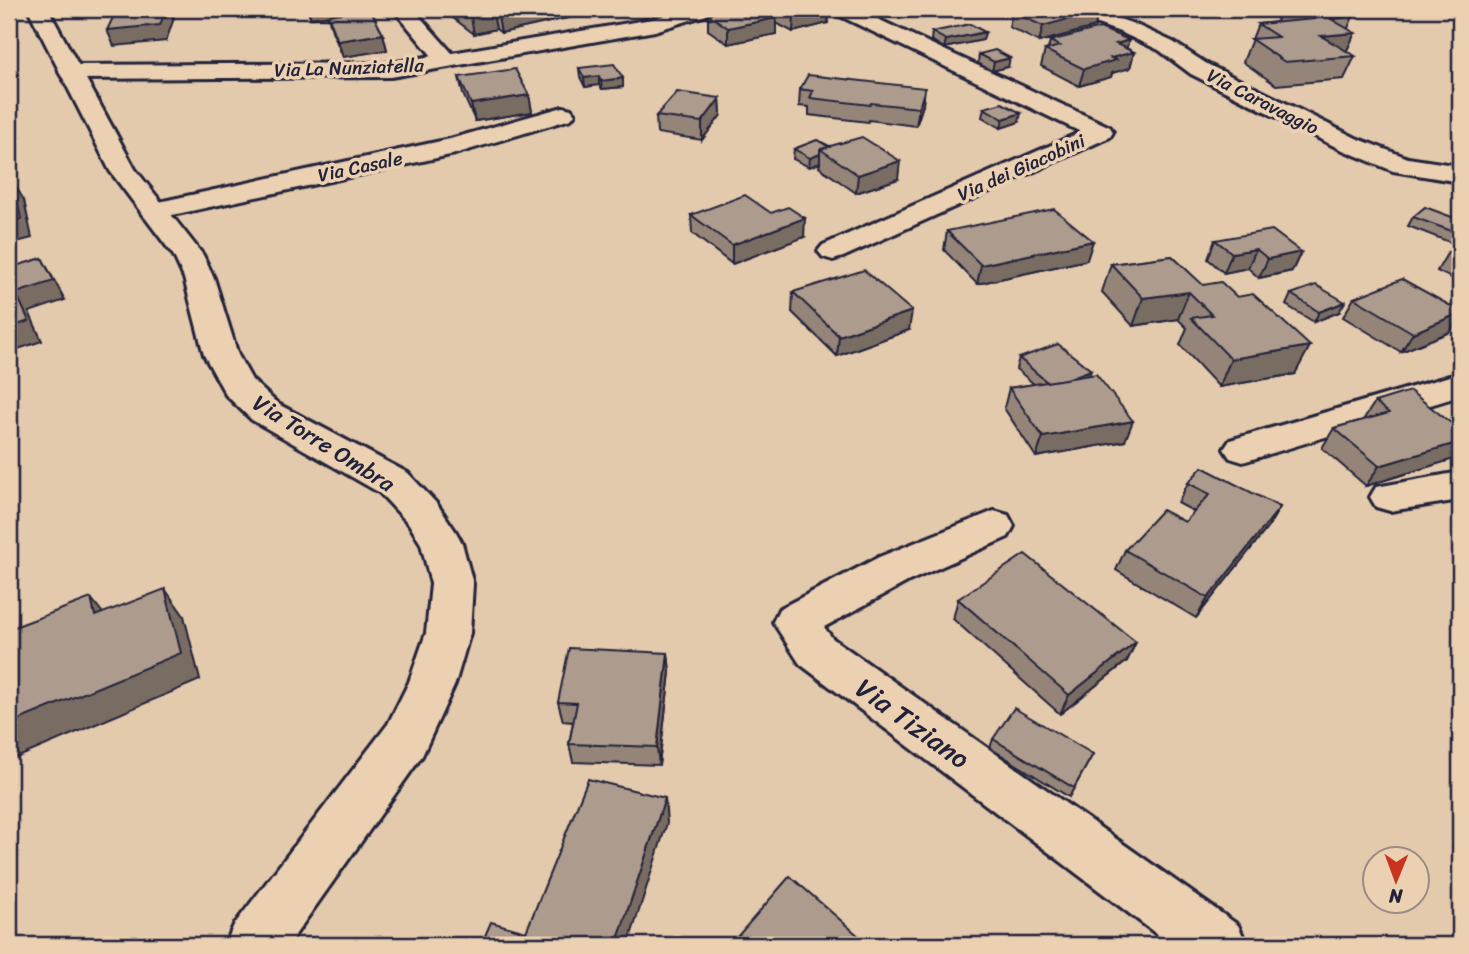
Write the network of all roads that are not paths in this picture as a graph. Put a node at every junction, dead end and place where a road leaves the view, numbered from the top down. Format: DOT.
graph roads {
  1 [pos="38,9"];
  2 [pos="403,9"];
  3 [pos="706,9"];
  4 [pos="841,9"];
  5 [pos="1073,9"];
  6 [pos="448,62"];
  7 [pos="70,72"];
  8 [pos="563,114"];
  9 [pos="1460,174"];
  10 [pos="154,211"];
  11 [pos="833,251"];
  12 [pos="1460,384"];
  13 [pos="1243,449"];
  14 [pos="1460,486"];
  15 [pos="1390,497"];
  16 [pos="994,526"];
  17 [pos="254,945"];
  18 [pos="1218,945"];
  1 -- 7 [label="street, Via Torre Ombra"];
  2 -- 6 [label="street"];
  3 -- 6 [label="street, Via La Nunziatella"];
  4 -- 11 [label="street, Via dei Giacobini"];
  5 -- 9 [label="street, Via Caravaggio"];
  6 -- 7 [label="street, Via La Nunziatella"];
  7 -- 10 [label="street, Via Torre Ombra"];
  8 -- 10 [label="street, Via Casale"];
  10 -- 17 [label="street, Via Torre Ombra"];
  12 -- 13 [label="street"];
  14 -- 15 [label="street"];
  16 -- 18 [label="street, Via Tiziano"];
}
